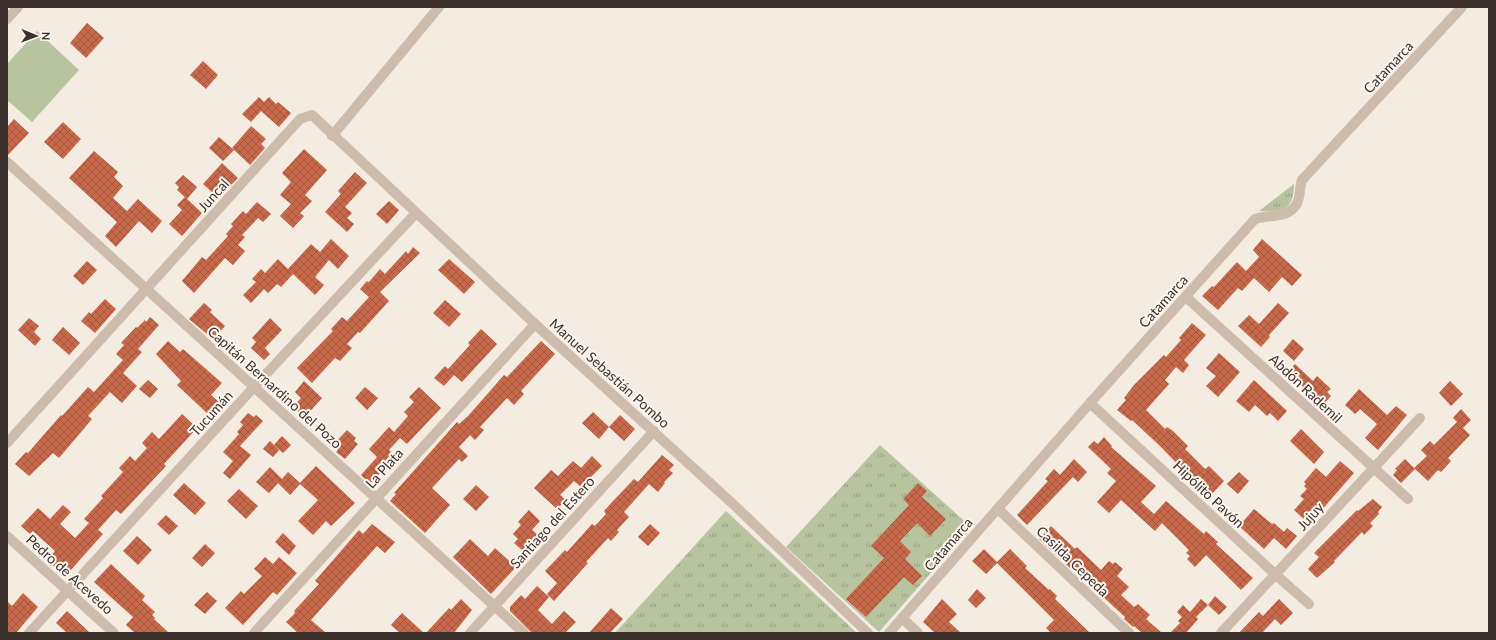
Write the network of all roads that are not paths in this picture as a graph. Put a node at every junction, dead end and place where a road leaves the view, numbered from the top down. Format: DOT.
graph roads {
  1 [pos="18,7"];
  2 [pos="439,7"];
  3 [pos="1462,7"];
  4 [pos="7,19"];
  5 [pos="332,136"];
  6 [pos="7,162"];
  7 [pos="416,213"];
  8 [pos="147,290"];
  9 [pos="1186,297"];
  10 [pos="535,324"];
  11 [pos="254,387"];
  12 [pos="1090,403"];
  13 [pos="1420,418"];
  14 [pos="654,431"];
  15 [pos="7,443"];
  16 [pos="1373,468"];
  17 [pos="376,498"];
  18 [pos="1408,499"];
  19 [pos="998,509"];
  20 [pos="7,536"];
  21 [pos="1276,575"];
  22 [pos="68,591"];
  23 [pos="1309,604"];
  24 [pos="494,606"];
  25 [pos="902,618"];
  26 [pos="29,633"];
  27 [pos="114,633"];
  28 [pos="254,633"];
  29 [pos="470,633"];
  30 [pos="524,633"];
  31 [pos="868,633"];
  32 [pos="889,633"];
  33 [pos="918,633"];
  34 [pos="1129,633"];
  35 [pos="1221,633"];
  1 -- 4 [label="street"];
  2 -- 5 [label="street"];
  3 -- 9 [label="street, Catamarca"];
  5 -- 7 [label="street, Manuel Sebastián Pombo"];
  5 -- 8 [label="street, Juncal"];
  6 -- 8 [label="street, Capitán Bernardino del Pozo"];
  7 -- 10 [label="street, Manuel Sebastián Pombo"];
  7 -- 11 [label="street, Tucumán"];
  8 -- 11 [label="street, Capitán Bernardino del Pozo"];
  8 -- 15 [label="street, Juncal"];
  9 -- 12 [label="street, Catamarca"];
  9 -- 16 [label="street, Abdón Rademil"];
  10 -- 14 [label="street, Manuel Sebastián Pombo"];
  10 -- 17 [label="street, La Plata"];
  11 -- 17 [label="street, Capitán Bernardino del Pozo"];
  11 -- 22 [label="street, Tucumán"];
  12 -- 19 [label="street, Catamarca"];
  12 -- 21 [label="street, Hipólito Pavón"];
  13 -- 16 [label="street, Jujuy"];
  14 -- 24 [label="street, Santiago del Estero"];
  14 -- 31 [label="street, Manuel Sebastián Pombo"];
  16 -- 18 [label="street, Abdón Rademil"];
  16 -- 21 [label="street, Jujuy"];
  17 -- 24 [label="street, Capitán Bernardino del Pozo"];
  17 -- 28 [label="street, La Plata"];
  19 -- 25 [label="street, Catamarca"];
  19 -- 34 [label="street, Casilda Cepeda"];
  20 -- 22 [label="street, Pedro de Acevedo"];
  21 -- 23 [label="street, Hipólito Pavón"];
  21 -- 35 [label="street, Jujuy"];
  22 -- 26 [label="street, Tucumán"];
  22 -- 27 [label="street, Pedro de Acevedo"];
  24 -- 29 [label="street, Santiago del Estero"];
  24 -- 30 [label="street, Capitán Bernardino del Pozo"];
  25 -- 32 [label="street, Catamarca"];
  25 -- 33 [label="street"];
}
